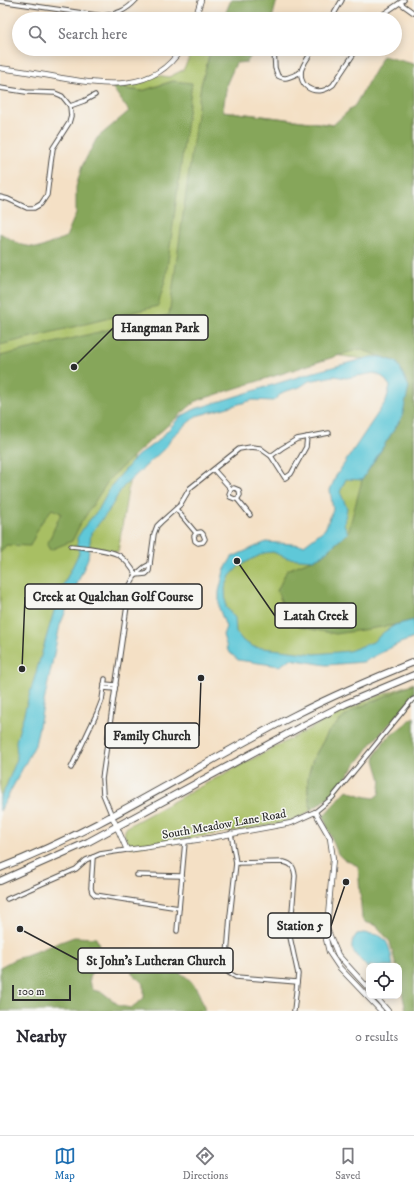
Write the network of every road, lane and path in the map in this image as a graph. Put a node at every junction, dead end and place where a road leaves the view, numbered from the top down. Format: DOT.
graph roads {
  1 [pos="136,0"];
  2 [pos="342,0"];
  3 [pos="0,1"];
  4 [pos="201,1"];
  5 [pos="402,2"];
  6 [pos="76,12"];
  7 [pos="119,12"];
  8 [pos="197,12"];
  9 [pos="335,12"];
  10 [pos="387,12"];
  11 [pos="414,13"];
  12 [pos="176,56"];
  13 [pos="274,56"];
  14 [pos="309,56"];
  15 [pos="352,56"];
  16 [pos="0,68"];
  17 [pos="301,72"];
  18 [pos="0,88"];
  19 [pos="95,94"];
  20 [pos="70,106"];
  21 [pos="0,197"];
  22 [pos="329,433"];
  23 [pos="307,437"];
  24 [pos="271,456"];
  25 [pos="214,470"];
  26 [pos="230,489"];
  27 [pos="237,499"];
  28 [pos="176,509"];
  29 [pos="250,515"];
  30 [pos="196,533"];
  31 [pos="71,546"];
  32 [pos="136,575"];
  33 [pos="414,662"];
  34 [pos="414,675"];
  35 [pos="115,687"];
  36 [pos="414,699"];
  37 [pos="71,768"];
  38 [pos="315,812"];
  39 [pos="112,816"];
  40 [pos="117,826"];
  41 [pos="231,833"];
  42 [pos="185,842"];
  43 [pos="127,850"];
  44 [pos="93,857"];
  45 [pos="236,863"];
  46 [pos="0,868"];
  47 [pos="137,875"];
  48 [pos="182,876"];
  49 [pos="0,881"];
  50 [pos="7,899"];
  51 [pos="179,908"];
  52 [pos="292,918"];
  53 [pos="327,921"];
  54 [pos="327,929"];
  55 [pos="177,931"];
  56 [pos="297,982"];
  57 [pos="366,986"];
  58 [pos="378,999"];
  59 [pos="294,1011"];
  60 [pos="381,1011"];
  61 [pos="388,1011"];
  1 -- 7 [label="street"];
  2 -- 9 [label="street"];
  3 -- 6 [label="street"];
  4 -- 8 [label="street"];
  5 -- 10 [label="street"];
  5 -- 11 [label="street"];
  12 -- 16 [label="street"];
  13 -- 17 [label="street"];
  14 -- 17 [label="street"];
  15 -- 17 [label="street"];
  18 -- 20 [label="street"];
  19 -- 20 [label="street"];
  20 -- 21 [label="street"];
  22 -- 23 [label="street"];
  23 -- 24 [label="street"];
  23 -- 24 [label="street"];
  24 -- 25 [label="street"];
  25 -- 26 [label="street"];
  25 -- 28 [label="street"];
  26 -- 27 [label="street"];
  26 -- 27 [label="street"];
  27 -- 29 [label="street"];
  28 -- 30 [label="street"];
  28 -- 32 [label="street"];
  31 -- 32 [label="street"];
  32 -- 35 [label="street"];
  33 -- 39 [label="highway"];
  34 -- 40 [label="highway"];
  35 -- 37 [label="street"];
  35 -- 39 [label="street"];
  36 -- 38 [label="street, South Meadow Lane Road"];
  38 -- 41 [label="street, South Meadow Lane Road"];
  38 -- 53 [label="street"];
  39 -- 40 [label="street"];
  39 -- 46 [label="highway"];
  40 -- 43 [label="street"];
  40 -- 49 [label="highway"];
  41 -- 42 [label="street, South Meadow Lane Road"];
  41 -- 45 [label="street"];
  42 -- 43 [label="street, South Meadow Lane Road"];
  42 -- 48 [label="street"];
  43 -- 44 [label="street, South Meadow Lane Road"];
  44 -- 50 [label="street, South Meadow Lane Road"];
  44 -- 51 [label="street"];
  45 -- 52 [label="street"];
  45 -- 56 [label="street"];
  47 -- 48 [label="street"];
  48 -- 51 [label="street"];
  51 -- 55 [label="street"];
  52 -- 53 [label="street"];
  52 -- 56 [label="street"];
  53 -- 54 [label="street"];
  54 -- 57 [label="street"];
  54 -- 60 [label="street"];
  56 -- 59 [label="street"];
  58 -- 61 [label="street"];
}
